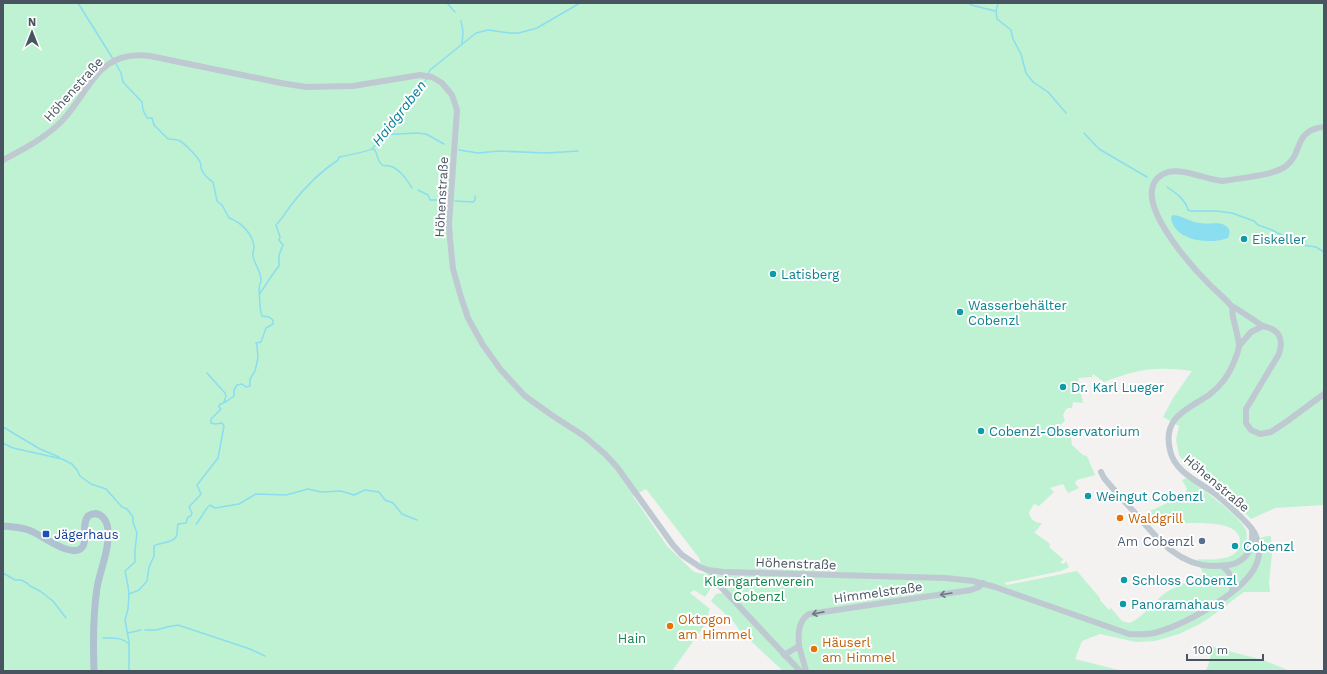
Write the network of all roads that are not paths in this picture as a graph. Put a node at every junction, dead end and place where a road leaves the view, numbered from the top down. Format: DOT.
graph roads {
  1 [pos="1324,127"];
  2 [pos="3,160"];
  3 [pos="1232,306"];
  4 [pos="1263,326"];
  5 [pos="1239,346"];
  6 [pos="1324,394"];
  7 [pos="1101,472"];
  8 [pos="3,526"];
  9 [pos="1252,528"];
  10 [pos="1222,566"];
  11 [pos="712,570"];
  12 [pos="983,583"];
  13 [pos="1232,592"];
  14 [pos="799,646"];
  15 [pos="784,655"];
  16 [pos="94,671"];
  17 [pos="800,671"];
  18 [pos="806,671"];
  1 -- 3 [label="street"];
  2 -- 11 [label="street, Höhenstraße"];
  3 -- 4 [label="street"];
  3 -- 5 [label="street, Höhenstraße"];
  4 -- 5 [label="street"];
  4 -- 6 [label="street"];
  5 -- 9 [label="street, Höhenstraße"];
  7 -- 10 [label="street"];
  8 -- 16 [label="main road"];
  9 -- 10 [label="street"];
  9 -- 13 [label="street, Höhenstraße"];
  10 -- 13 [label="street"];
  11 -- 12 [label="street, Höhenstraße"];
  11 -- 15 [label="street"];
  12 -- 13 [label="street, Höhenstraße"];
  12 -- 14 [label="street, Himmelstraße, one-way"];
  14 -- 15 [label="street"];
  14 -- 18 [label="street, Himmelstraße"];
  15 -- 17 [label="street"];
}
